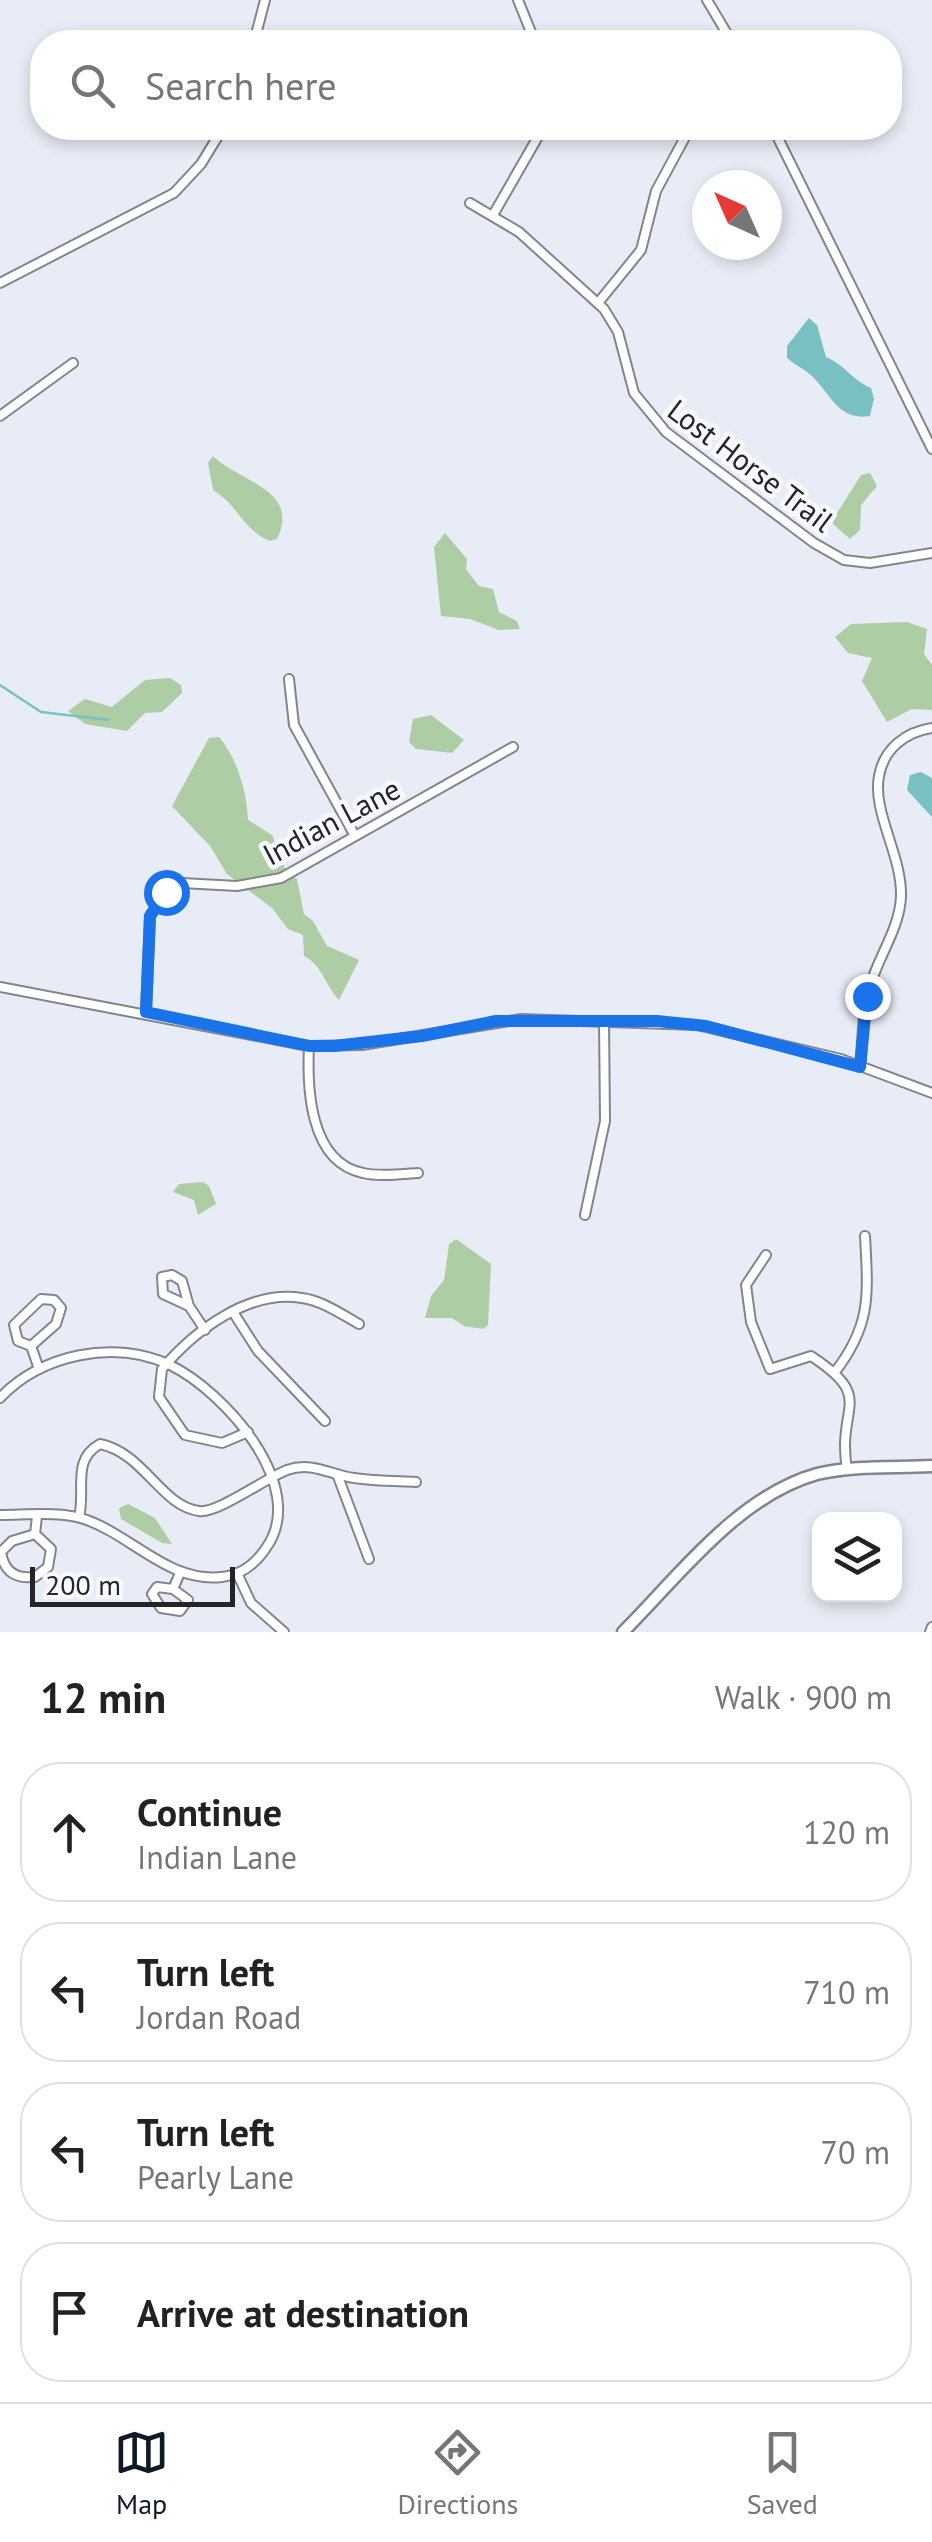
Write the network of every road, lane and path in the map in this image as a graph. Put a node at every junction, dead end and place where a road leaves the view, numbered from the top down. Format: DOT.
graph roads {
  1 [pos="265,0"];
  2 [pos="518,0"];
  3 [pos="707,0"];
  4 [pos="257,30"];
  5 [pos="530,30"];
  6 [pos="725,30"];
  7 [pos="216,140"];
  8 [pos="536,140"];
  9 [pos="684,140"];
  10 [pos="779,140"];
  11 [pos="470,202"];
  12 [pos="493,215"];
  13 [pos="0,282"];
  14 [pos="598,303"];
  15 [pos="73,364"];
  16 [pos="0,416"];
  17 [pos="932,449"];
  18 [pos="932,553"];
  19 [pos="289,679"];
  20 [pos="932,728"];
  21 [pos="513,747"];
  22 [pos="355,836"];
  23 [pos="0,987"];
  24 [pos="146,1012"];
  25 [pos="604,1021"];
  26 [pos="309,1046"];
  27 [pos="860,1067"];
  28 [pos="932,1093"];
  29 [pos="418,1174"];
  30 [pos="585,1215"];
  31 [pos="866,1236"];
  32 [pos="766,1255"];
  33 [pos="189,1306"];
  34 [pos="233,1312"];
  35 [pos="359,1324"];
  36 [pos="205,1330"];
  37 [pos="31,1346"];
  38 [pos="167,1363"];
  39 [pos="40,1369"];
  40 [pos="835,1372"];
  41 [pos="0,1398"];
  42 [pos="325,1422"];
  43 [pos="248,1432"];
  44 [pos="932,1466"];
  45 [pos="847,1469"];
  46 [pos="337,1474"];
  47 [pos="271,1478"];
  48 [pos="416,1482"];
  49 [pos="0,1515"];
  50 [pos="37,1516"];
  51 [pos="79,1518"];
  52 [pos="35,1534"];
  53 [pos="368,1559"];
  54 [pos="180,1572"];
  55 [pos="237,1574"];
  56 [pos="173,1589"];
  57 [pos="284,1632"];
  58 [pos="623,1632"];
  1 -- 4 [label="street"];
  2 -- 5 [label="street"];
  3 -- 6 [label="street"];
  7 -- 13 [label="street"];
  8 -- 12 [label="street"];
  9 -- 14 [label="street"];
  10 -- 17 [label="street"];
  11 -- 12 [label="street, Lost Horse Trail"];
  12 -- 14 [label="street, Lost Horse Trail"];
  14 -- 18 [label="street, Lost Horse Trail"];
  15 -- 16 [label="street"];
  19 -- 22 [label="street"];
  20 -- 27 [label="street"];
  21 -- 22 [label="street, Indian Lane"];
  22 -- 24 [label="street, Indian Lane"];
  23 -- 24 [label="street"];
  24 -- 26 [label="street"];
  25 -- 26 [label="street"];
  25 -- 27 [label="street"];
  25 -- 30 [label="street"];
  26 -- 29 [label="street"];
  27 -- 28 [label="street"];
  31 -- 40 [label="street"];
  32 -- 40 [label="street"];
  33 -- 33 [label="street"];
  33 -- 36 [label="street"];
  34 -- 35 [label="street"];
  34 -- 36 [label="street"];
  34 -- 42 [label="street"];
  36 -- 38 [label="street"];
  37 -- 37 [label="street"];
  37 -- 39 [label="street"];
  38 -- 39 [label="street"];
  38 -- 43 [label="street"];
  38 -- 43 [label="street"];
  39 -- 41 [label="street"];
  40 -- 45 [label="street"];
  43 -- 47 [label="street"];
  44 -- 45 [label="main road"];
  45 -- 58 [label="main road"];
  46 -- 47 [label="street"];
  46 -- 48 [label="street"];
  46 -- 53 [label="street"];
  47 -- 51 [label="street"];
  47 -- 55 [label="street"];
  49 -- 50 [label="street"];
  50 -- 51 [label="street"];
  50 -- 52 [label="street"];
  51 -- 54 [label="street"];
  52 -- 52 [label="street"];
  54 -- 55 [label="street"];
  54 -- 56 [label="street"];
  55 -- 57 [label="street"];
  56 -- 56 [label="street"];
}
